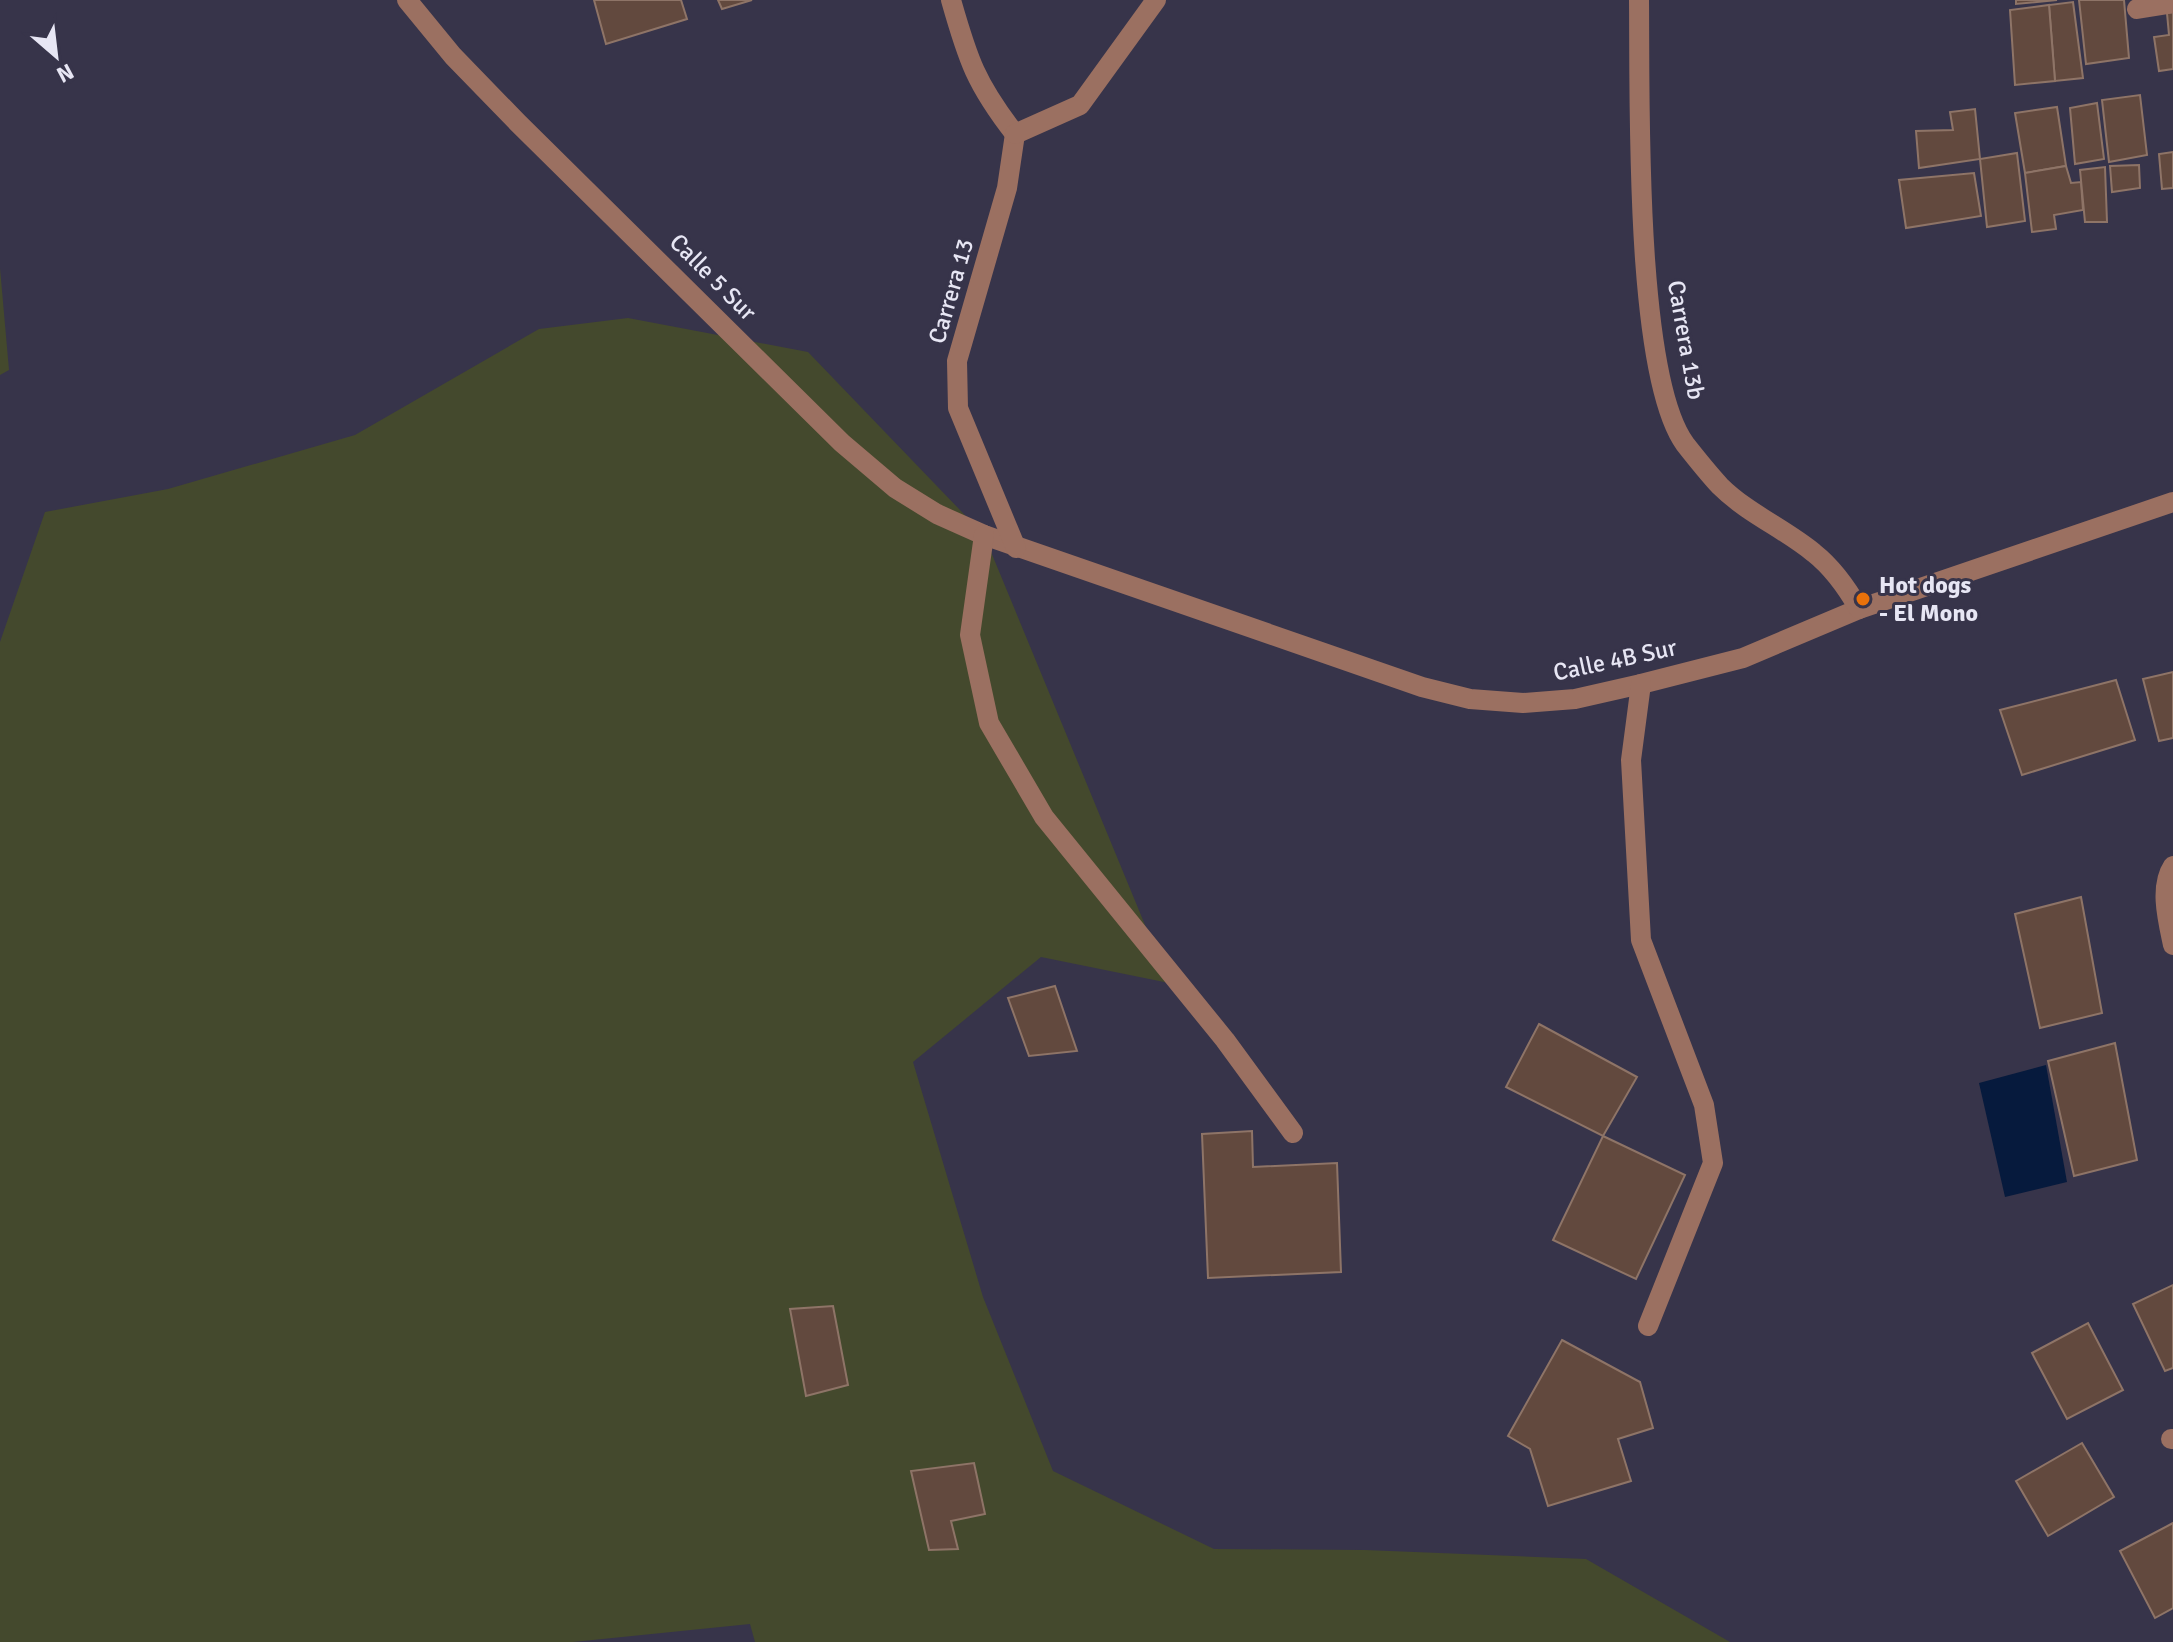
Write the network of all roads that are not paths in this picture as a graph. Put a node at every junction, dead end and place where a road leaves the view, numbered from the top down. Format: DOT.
graph roads {
  1 [pos="407,0"];
  2 [pos="951,0"];
  3 [pos="1156,0"];
  4 [pos="1639,0"];
  5 [pos="2173,3"];
  6 [pos="2137,9"];
  7 [pos="1015,134"];
  8 [pos="2173,502"];
  9 [pos="984,535"];
  10 [pos="1016,548"];
  11 [pos="1859,609"];
  12 [pos="1641,684"];
  13 [pos="2173,866"];
  14 [pos="2173,945"];
  15 [pos="1293,1133"];
  16 [pos="1648,1326"];
  1 -- 9 [label="street, Calle 5 Sur"];
  2 -- 7 [label="street"];
  3 -- 7 [label="street"];
  4 -- 11 [label="street, Carrera 13b"];
  5 -- 6 [label="street"];
  7 -- 10 [label="street, Carrera 13"];
  8 -- 11 [label="street, Calle 4B Sur"];
  9 -- 10 [label="street, Calle 5 Sur"];
  9 -- 15 [label="street"];
  10 -- 12 [label="street, Calle 4B Sur"];
  11 -- 12 [label="street, Calle 4B Sur"];
  12 -- 16 [label="street"];
  13 -- 14 [label="street"];
}
